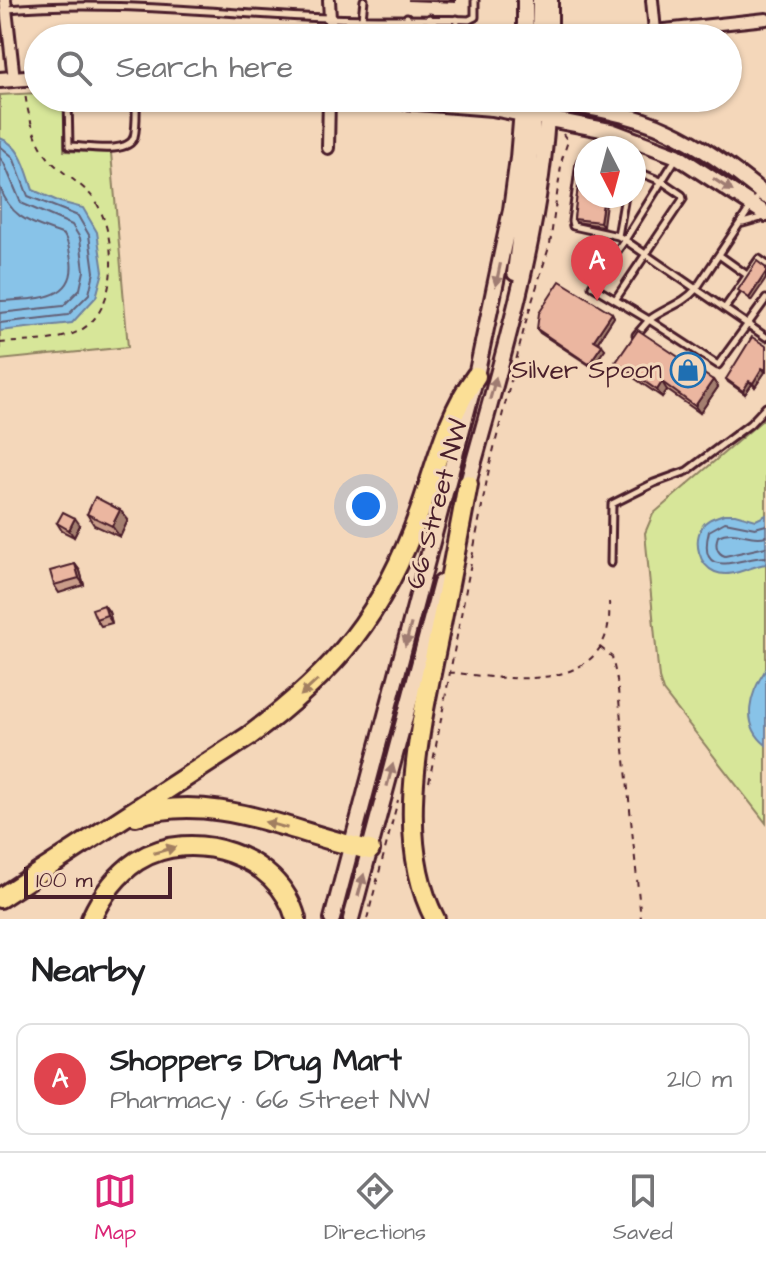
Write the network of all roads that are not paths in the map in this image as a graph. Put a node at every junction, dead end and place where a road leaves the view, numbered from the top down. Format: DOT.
graph roads {
  1 [pos="329,0"];
  2 [pos="364,0"];
  3 [pos="475,0"];
  4 [pos="525,0"];
  5 [pos="540,0"];
  6 [pos="550,0"];
  7 [pos="652,0"];
  8 [pos="75,2"];
  9 [pos="6,5"];
  10 [pos="407,17"];
  11 [pos="331,18"];
  12 [pos="362,18"];
  13 [pos="430,18"];
  14 [pos="457,19"];
  15 [pos="766,19"];
  16 [pos="331,24"];
  17 [pos="407,24"];
  18 [pos="430,24"];
  19 [pos="457,24"];
  20 [pos="525,24"];
  21 [pos="539,24"];
  22 [pos="550,24"];
  23 [pos="654,24"];
  24 [pos="720,24"];
  25 [pos="19,78"];
  26 [pos="68,112"];
  27 [pos="135,112"];
  28 [pos="329,112"];
  29 [pos="511,112"];
  30 [pos="534,112"];
  31 [pos="534,112"];
  32 [pos="607,112"];
  33 [pos="534,117"];
  34 [pos="328,148"];
  35 [pos="677,156"];
  36 [pos="646,175"];
  37 [pos="663,182"];
  38 [pos="760,197"];
  39 [pos="574,206"];
  40 [pos="623,208"];
  41 [pos="766,216"];
  42 [pos="739,225"];
  43 [pos="618,236"];
  44 [pos="625,240"];
  45 [pos="647,255"];
  46 [pos="719,255"];
  47 [pos="766,264"];
  48 [pos="749,278"];
  49 [pos="696,289"];
  50 [pos="759,293"];
  51 [pos="615,300"];
  52 [pos="754,300"];
  53 [pos="765,301"];
  54 [pos="725,308"];
  55 [pos="649,320"];
  56 [pos="748,325"];
  57 [pos="766,337"];
  58 [pos="631,342"];
  59 [pos="476,376"];
  60 [pos="766,407"];
  61 [pos="468,484"];
  62 [pos="611,563"];
  63 [pos="101,833"];
  64 [pos="351,846"];
  65 [pos="370,850"];
  66 [pos="0,898"];
  67 [pos="91,919"];
  68 [pos="296,919"];
  69 [pos="332,919"];
  70 [pos="351,919"];
  71 [pos="435,919"];
  1 -- 11 [label="street"];
  2 -- 12 [label="lane"];
  3 -- 14 [label="lane"];
  4 -- 20 [label="main road"];
  5 -- 21 [label="main road"];
  6 -- 22 [label="main road"];
  7 -- 23 [label="street"];
  8 -- 9 [label="lane"];
  8 -- 11 [label="lane"];
  9 -- 25 [label="street"];
  10 -- 12 [label="lane"];
  10 -- 13 [label="lane"];
  10 -- 17 [label="lane"];
  11 -- 12 [label="lane"];
  11 -- 16 [label="street"];
  13 -- 14 [label="lane"];
  13 -- 18 [label="lane"];
  14 -- 19 [label="lane"];
  15 -- 24 [label="street"];
  26 -- 27 [label="lane"];
  28 -- 34 [label="street"];
  29 -- 33 [label="main road"];
  30 -- 33 [label="main road, 66 Street NW"];
  31 -- 33 [label="main road, 66 Street NW"];
  32 -- 38 [label="main road"];
  33 -- 35 [label="main road"];
  33 -- 59 [label="main road, 66 Street NW, one-way"];
  61 -- 33 [label="main road, 66 Street NW, one-way"];
  35 -- 37 [label="lane"];
  35 -- 38 [label="main road, one-way"];
  36 -- 37 [label="lane"];
  37 -- 44 [label="lane"];
  37 -- 45 [label="lane"];
  38 -- 41 [label="main road"];
  38 -- 42 [label="lane"];
  39 -- 43 [label="lane"];
  40 -- 43 [label="lane"];
  41 -- 42 [label="lane"];
  42 -- 46 [label="lane"];
  43 -- 44 [label="lane"];
  44 -- 45 [label="lane"];
  44 -- 51 [label="lane"];
  45 -- 49 [label="lane"];
  45 -- 51 [label="lane"];
  46 -- 48 [label="lane"];
  46 -- 49 [label="lane"];
  47 -- 48 [label="lane"];
  48 -- 54 [label="lane"];
  49 -- 54 [label="lane"];
  49 -- 55 [label="lane"];
  50 -- 53 [label="lane"];
  51 -- 55 [label="lane"];
  52 -- 53 [label="lane"];
  53 -- 56 [label="lane"];
  54 -- 56 [label="lane"];
  55 -- 56 [label="lane"];
  55 -- 58 [label="lane"];
  56 -- 57 [label="lane"];
  59 -- 63 [label="highway, one-way"];
  59 -- 64 [label="main road, 66 Street NW, one-way"];
  60 -- 62 [label="lane"];
  65 -- 61 [label="main road, 66 Street NW, one-way"];
  61 -- 71 [label="highway"];
  64 -- 63 [label="highway, one-way"];
  63 -- 66 [label="highway"];
  64 -- 65 [label="highway"];
  64 -- 69 [label="main road, 66 Street NW"];
  70 -- 65 [label="main road, 66 Street NW, one-way"];
  67 -- 68 [label="highway, one-way"];
}
